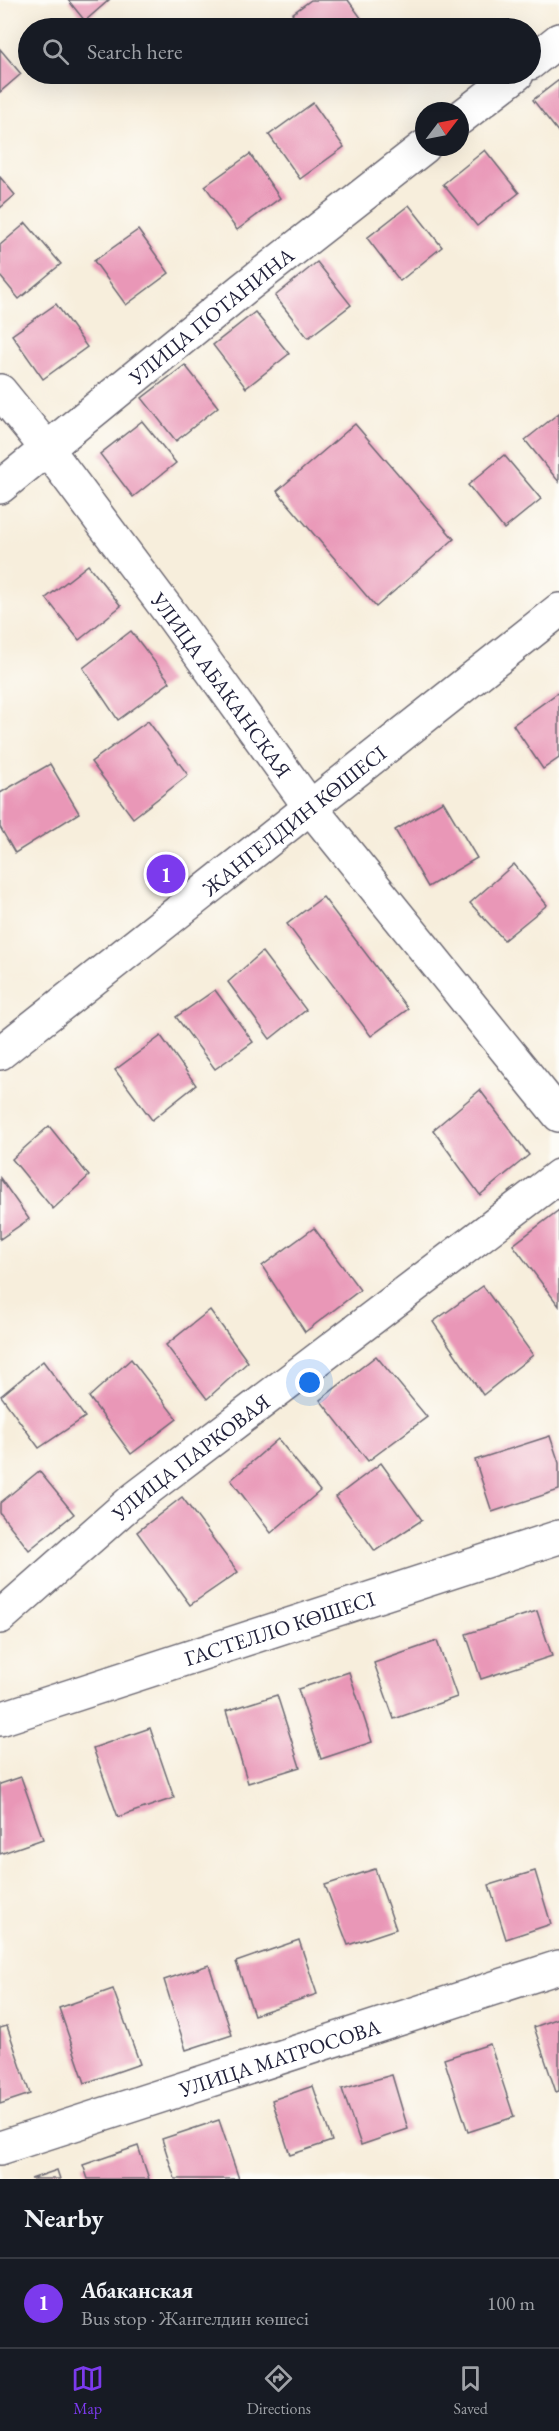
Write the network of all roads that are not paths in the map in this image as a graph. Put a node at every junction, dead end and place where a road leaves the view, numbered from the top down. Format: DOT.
graph roads {
  1 [pos="559,40"];
  2 [pos="541,55"];
  3 [pos="504,84"];
  4 [pos="469,111"];
  5 [pos="415,154"];
  6 [pos="0,391"];
  7 [pos="48,450"];
  8 [pos="0,487"];
  9 [pos="559,610"];
  10 [pos="310,807"];
  11 [pos="0,1053"];
  12 [pos="559,1114"];
  13 [pos="559,1176"];
  14 [pos="559,1537"];
  15 [pos="0,1617"];
  16 [pos="0,1719"];
  17 [pos="559,1967"];
  18 [pos="0,2148"];
  1 -- 2 [label="street"];
  3 -- 4 [label="street"];
  5 -- 7 [label="street, УЛИЦА ПОТАНИНА"];
  6 -- 7 [label="street, УЛИЦА АБАКАНСКАЯ"];
  7 -- 8 [label="street, УЛИЦА ПОТАНИНА"];
  7 -- 10 [label="street, УЛИЦА АБАКАНСКАЯ"];
  9 -- 10 [label="street, ЖАНГЕЛДИН КӨШЕСІ"];
  10 -- 11 [label="street, ЖАНГЕЛДИН КӨШЕСІ"];
  10 -- 12 [label="street, УЛИЦА АБАКАНСКАЯ"];
  13 -- 15 [label="street, УЛИЦА ПАРКОВАЯ"];
  14 -- 16 [label="street, ГАСТЕЛЛО КӨШЕСІ"];
  17 -- 18 [label="street, УЛИЦА МАТРОСОВА"];
}
